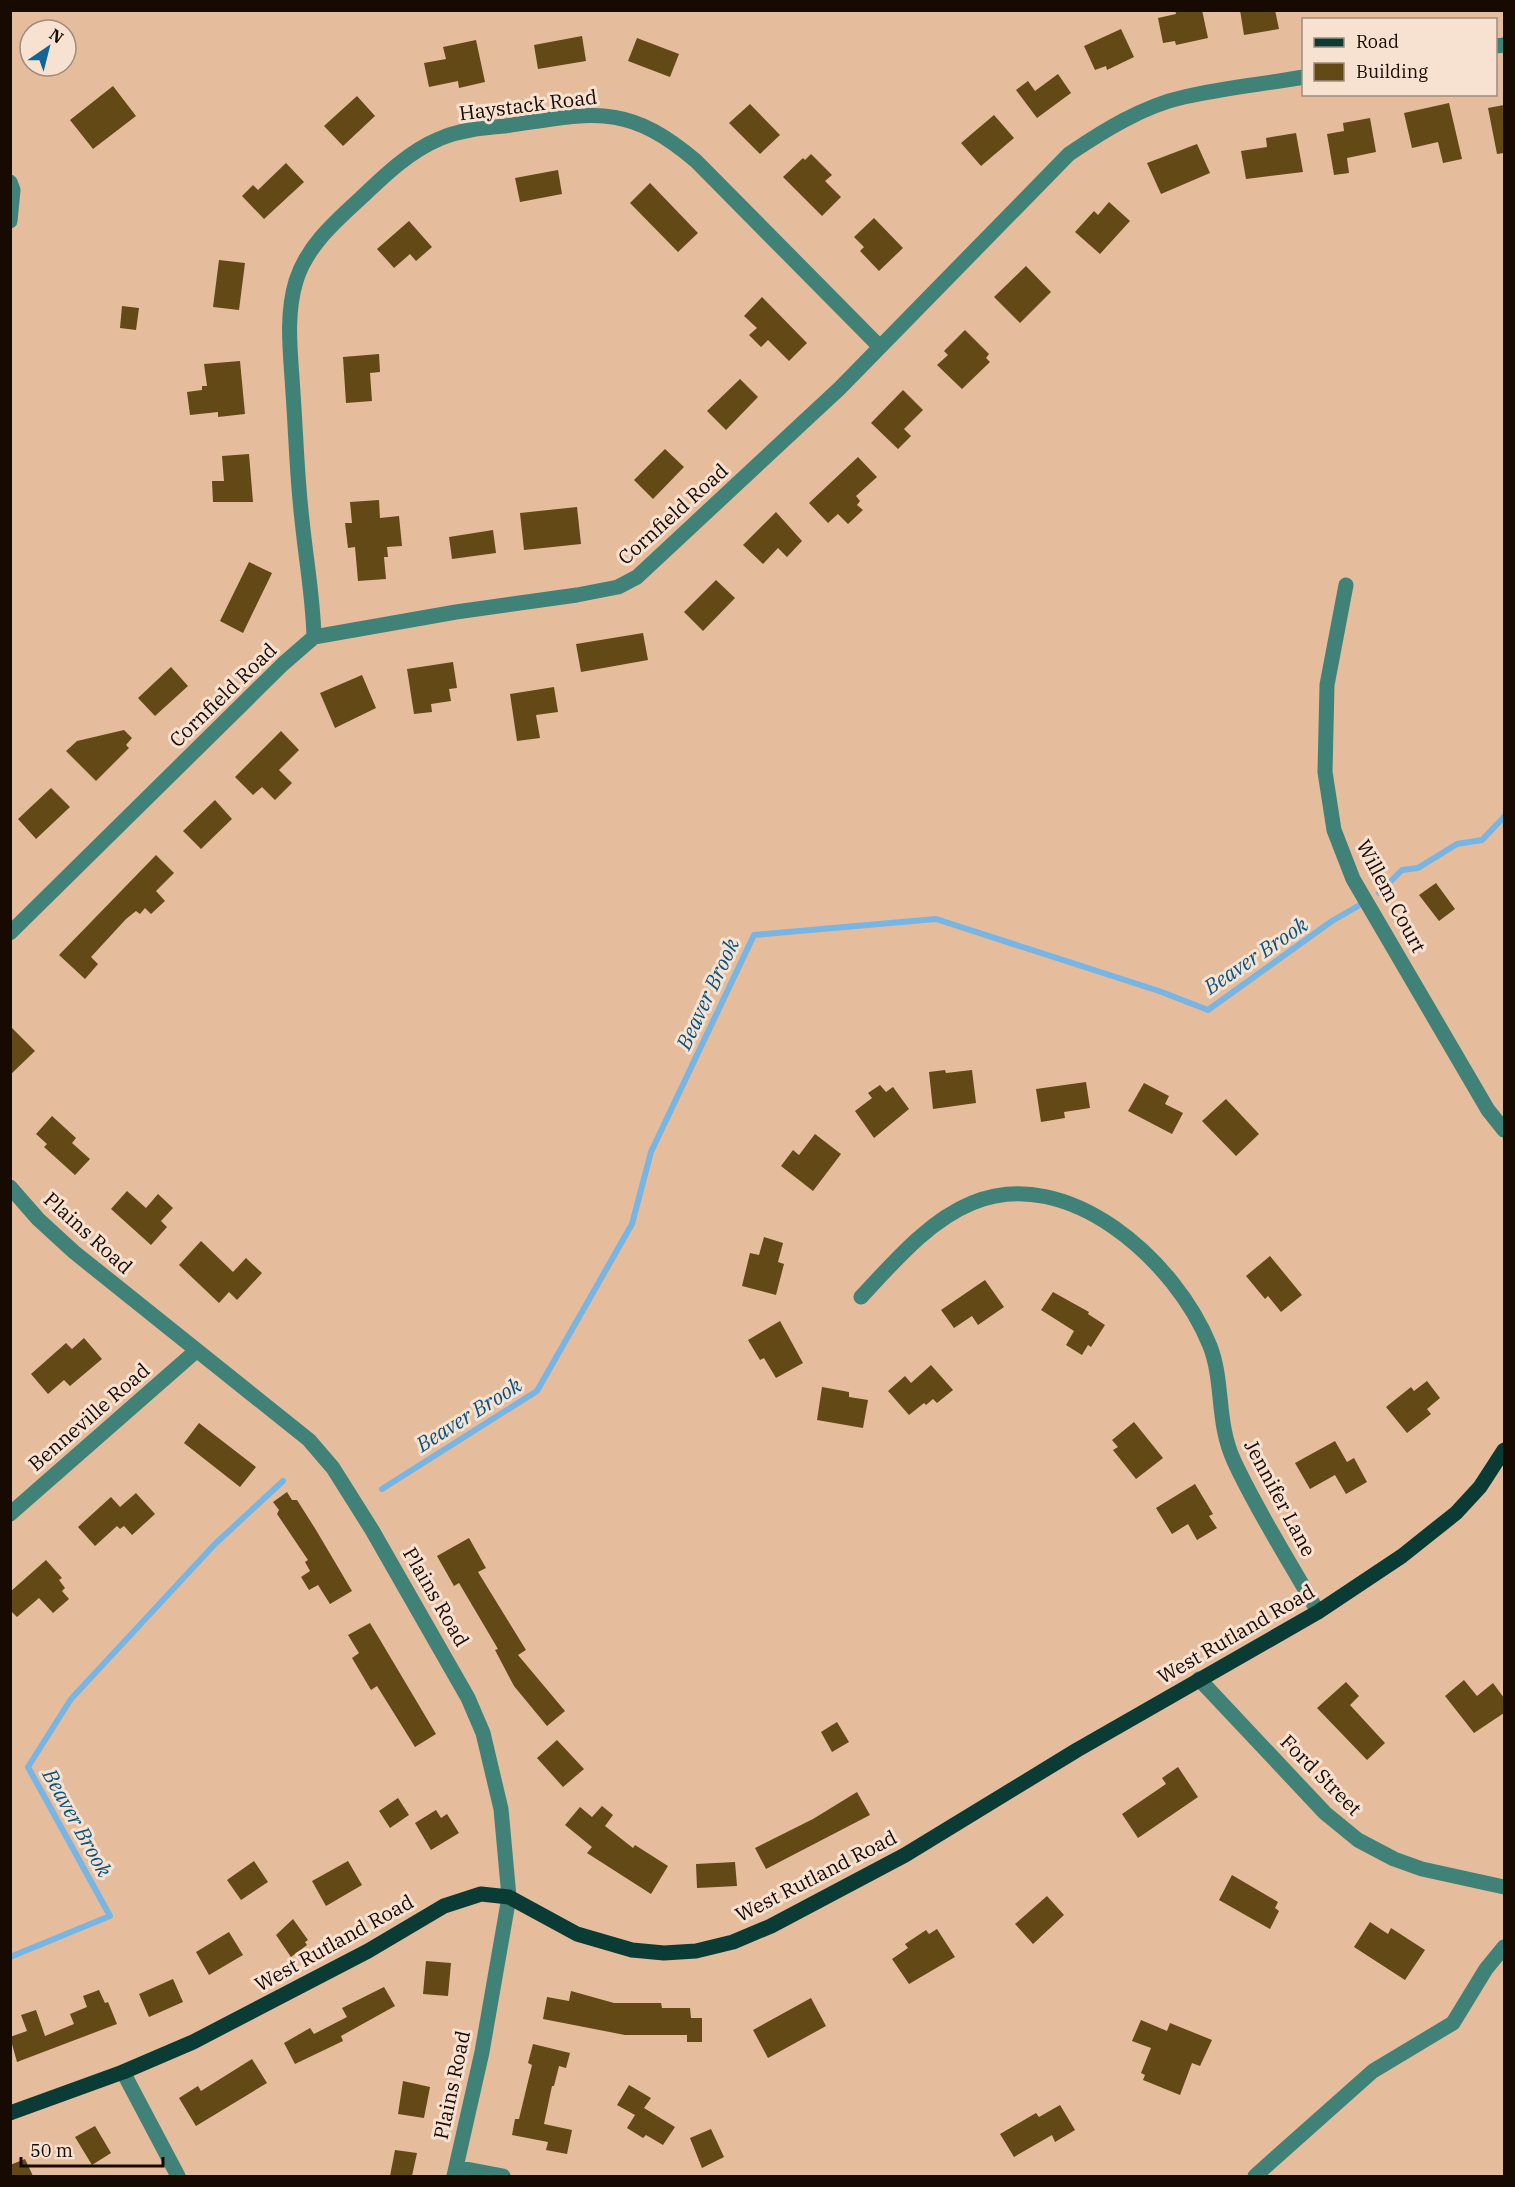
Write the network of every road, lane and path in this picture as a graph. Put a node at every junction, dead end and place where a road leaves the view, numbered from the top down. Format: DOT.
graph roads {
  1 [pos="1302,77"];
  2 [pos="10,182"];
  3 [pos="10,221"];
  4 [pos="879,346"];
  5 [pos="1346,585"];
  6 [pos="314,637"];
  7 [pos="10,933"];
  8 [pos="1504,1130"];
  9 [pos="10,1187"];
  10 [pos="861,1297"];
  11 [pos="196,1351"];
  12 [pos="1504,1450"];
  13 [pos="10,1514"];
  14 [pos="1318,1612"];
  15 [pos="1199,1679"];
  16 [pos="1504,1887"];
  17 [pos="509,1898"];
  18 [pos="1504,1947"];
  19 [pos="123,2072"];
  20 [pos="10,2113"];
  21 [pos="455,2172"];
  22 [pos="178,2176"];
  23 [pos="503,2176"];
  24 [pos="1255,2176"];
  1 -- 4 [label="street, Cornfield Road"];
  2 -- 3 [label="street"];
  4 -- 6 [label="street, Cornfield Road"];
  4 -- 6 [label="street, Haystack Road"];
  5 -- 8 [label="street, Willem Court"];
  6 -- 7 [label="street, Cornfield Road"];
  9 -- 11 [label="street, Plains Road"];
  10 -- 14 [label="street, Jennifer Lane"];
  11 -- 13 [label="street, Benneville Road"];
  11 -- 17 [label="street, Plains Road"];
  12 -- 14 [label="main road, West Rutland Road"];
  14 -- 15 [label="main road, West Rutland Road"];
  15 -- 16 [label="street, Ford Street"];
  15 -- 17 [label="main road, West Rutland Road"];
  17 -- 19 [label="main road, West Rutland Road"];
  17 -- 21 [label="street, Plains Road"];
  18 -- 24 [label="street"];
  19 -- 20 [label="main road, West Rutland Road"];
  19 -- 22 [label="street"];
  21 -- 23 [label="street"];
}
